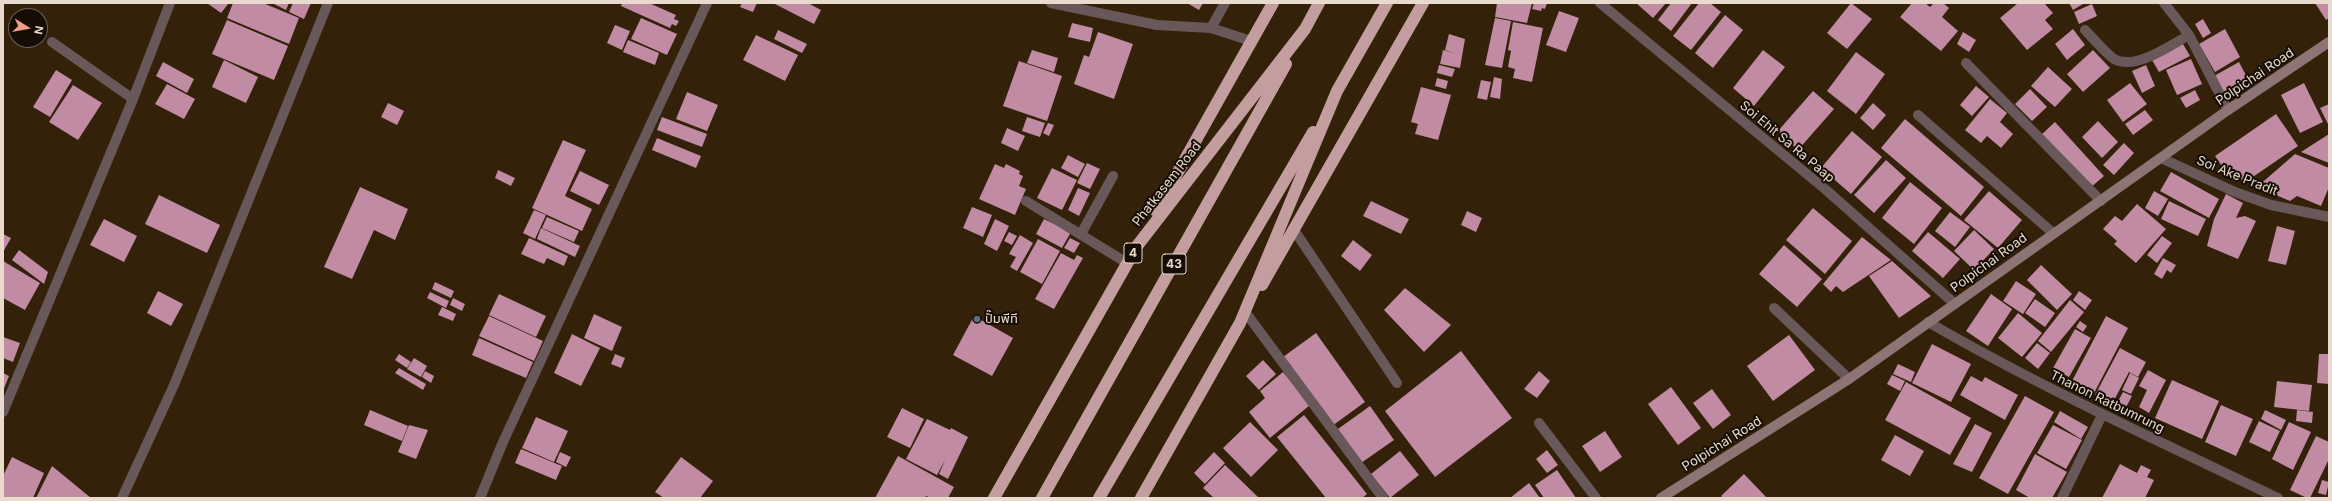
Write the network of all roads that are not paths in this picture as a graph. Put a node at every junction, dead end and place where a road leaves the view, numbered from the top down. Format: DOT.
graph roads {
  1 [pos="170,3"];
  2 [pos="328,3"];
  3 [pos="707,3"];
  4 [pos="1051,3"];
  5 [pos="1224,3"];
  6 [pos="1273,3"];
  7 [pos="1319,3"];
  8 [pos="1387,3"];
  9 [pos="1423,3"];
  10 [pos="1600,3"];
  11 [pos="2164,3"];
  12 [pos="1211,28"];
  13 [pos="1305,29"];
  14 [pos="2085,30"];
  15 [pos="2189,35"];
  16 [pos="1251,41"];
  17 [pos="52,42"];
  18 [pos="2329,42"];
  19 [pos="1966,63"];
  20 [pos="1337,91"];
  21 [pos="133,99"];
  22 [pos="2228,110"];
  23 [pos="1918,115"];
  24 [pos="2161,158"];
  25 [pos="1113,176"];
  26 [pos="1026,201"];
  27 [pos="2101,201"];
  28 [pos="2329,217"];
  29 [pos="1294,230"];
  30 [pos="2053,233"];
  31 [pos="1081,234"];
  32 [pos="1137,246"];
  33 [pos="1127,263"];
  34 [pos="1955,304"];
  35 [pos="1774,308"];
  36 [pos="1243,318"];
  37 [pos="1928,322"];
  38 [pos="1848,379"];
  39 [pos="1397,383"];
  40 [pos="3,412"];
  41 [pos="2102,415"];
  42 [pos="1539,423"];
  43 [pos="122,498"];
  44 [pos="480,498"];
  45 [pos="994,498"];
  46 [pos="1042,498"];
  47 [pos="1099,498"];
  48 [pos="1141,498"];
  49 [pos="1383,498"];
  50 [pos="1596,498"];
  51 [pos="1661,498"];
  52 [pos="2062,498"];
  53 [pos="2278,498"];
  1 -- 21 [label="street"];
  2 -- 43 [label="street"];
  3 -- 44 [label="street"];
  4 -- 12 [label="street"];
  5 -- 12 [label="street"];
  6 -- 16 [label="highway"];
  7 -- 13 [label="highway, Phatkasem Road / 4"];
  8 -- 20 [label="highway"];
  9 -- 29 [label="highway"];
  10 -- 34 [label="street, Soi Ehit Sa Ra Paap"];
  11 -- 15 [label="street"];
  12 -- 16 [label="street"];
  13 -- 32 [label="highway, Phatkasem Road / 4"];
  13 -- 46 [label="highway, 43"];
  14 -- 15 [label="street"];
  15 -- 22 [label="street"];
  16 -- 32 [label="highway"];
  17 -- 21 [label="street"];
  18 -- 22 [label="street, Polpichai Road"];
  19 -- 27 [label="street"];
  20 -- 36 [label="highway"];
  20 -- 47 [label="highway"];
  21 -- 40 [label="street"];
  22 -- 24 [label="street, Polpichai Road"];
  23 -- 30 [label="street"];
  24 -- 27 [label="street, Polpichai Road"];
  24 -- 28 [label="street, Soi Ake Pradit"];
  25 -- 31 [label="street"];
  26 -- 31 [label="street"];
  27 -- 30 [label="street, Polpichai Road"];
  29 -- 36 [label="highway"];
  29 -- 39 [label="street"];
  30 -- 34 [label="street, Polpichai Road"];
  31 -- 33 [label="street"];
  32 -- 33 [label="highway, Phatkasem Road / 4"];
  33 -- 45 [label="highway, Phatkasem Road / 4"];
  34 -- 37 [label="street, Polpichai Road"];
  35 -- 38 [label="street"];
  36 -- 48 [label="highway"];
  36 -- 49 [label="street"];
  37 -- 38 [label="street, Polpichai Road"];
  37 -- 41 [label="street, Thanon Ratbumrung"];
  38 -- 51 [label="street, Polpichai Road"];
  41 -- 52 [label="street"];
  41 -- 53 [label="street, Thanon Ratbumrung"];
  42 -- 50 [label="street"];
}
